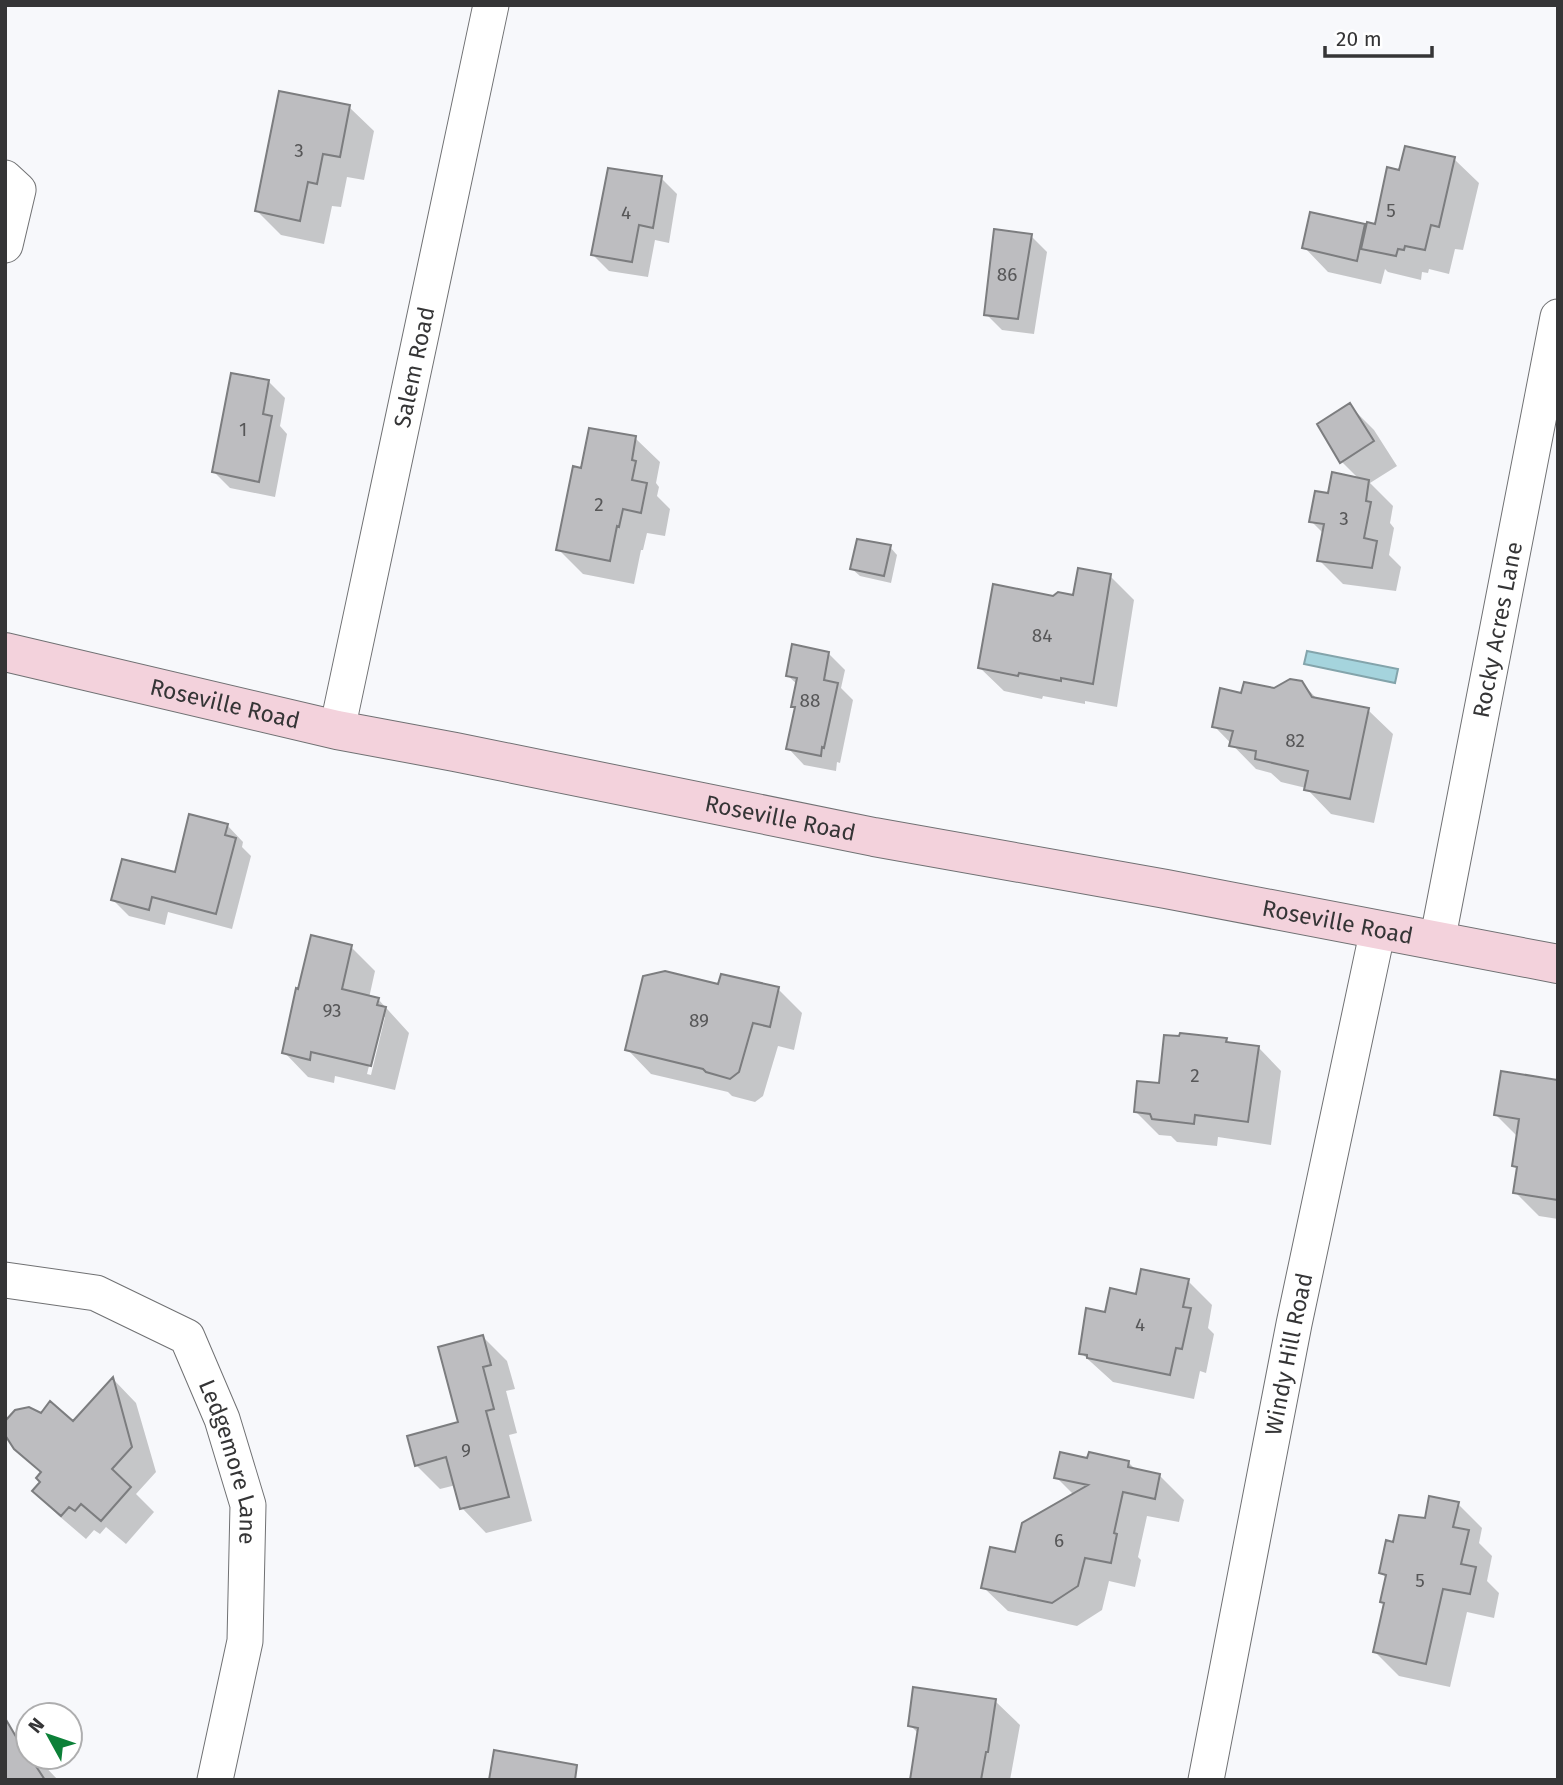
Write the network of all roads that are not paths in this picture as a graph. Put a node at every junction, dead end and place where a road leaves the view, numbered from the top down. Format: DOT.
graph roads {
  1 [pos="491,5"];
  2 [pos="5,178"];
  3 [pos="5,245"];
  4 [pos="1558,317"];
  5 [pos="5,652"];
  6 [pos="337,730"];
  7 [pos="1378,929"];
  8 [pos="1437,942"];
  9 [pos="1558,964"];
  10 [pos="5,1280"];
  11 [pos="215,1780"];
  12 [pos="1206,1780"];
  1 -- 6 [label="street, Salem Road"];
  2 -- 3 [label="street"];
  4 -- 8 [label="street, Rocky Acres Lane"];
  5 -- 6 [label="street, Roseville Road"];
  6 -- 7 [label="street, Roseville Road"];
  7 -- 8 [label="street, Roseville Road"];
  7 -- 12 [label="street, Windy Hill Road"];
  8 -- 9 [label="street, Roseville Road"];
  10 -- 11 [label="street, Ledgemore Lane"];
}
